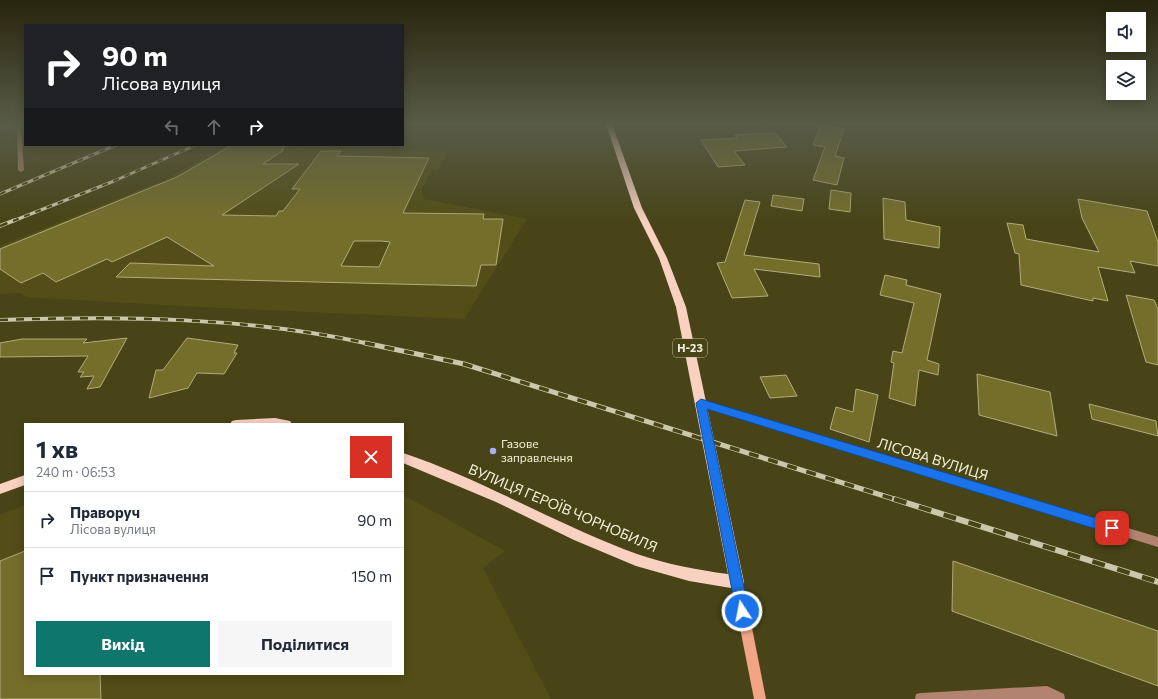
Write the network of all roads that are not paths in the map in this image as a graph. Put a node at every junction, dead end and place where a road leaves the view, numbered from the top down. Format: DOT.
graph roads {
  1 [pos="21,157"];
  2 [pos="620,157"];
  3 [pos="21,170"];
  4 [pos="701,403"];
  5 [pos="256,423"];
  6 [pos="280,423"];
  7 [pos="404,458"];
  8 [pos="24,480"];
  9 [pos="0,489"];
  10 [pos="1158,542"];
  11 [pos="737,582"];
  12 [pos="760,699"];
  13 [pos="921,699"];
  14 [pos="1059,699"];
  1 -- 3 [label="street"];
  2 -- 4 [label="main road, Н-23"];
  4 -- 10 [label="street, ЛІСОВА ВУЛИЦЯ"];
  4 -- 11 [label="main road, Н-23"];
  5 -- 6 [label="main road"];
  7 -- 11 [label="main road, ВУЛИЦЯ ГЕРОЇВ ЧОРНОБИЛЯ"];
  8 -- 9 [label="main road"];
  11 -- 12 [label="main road"];
  13 -- 14 [label="street"];
}
